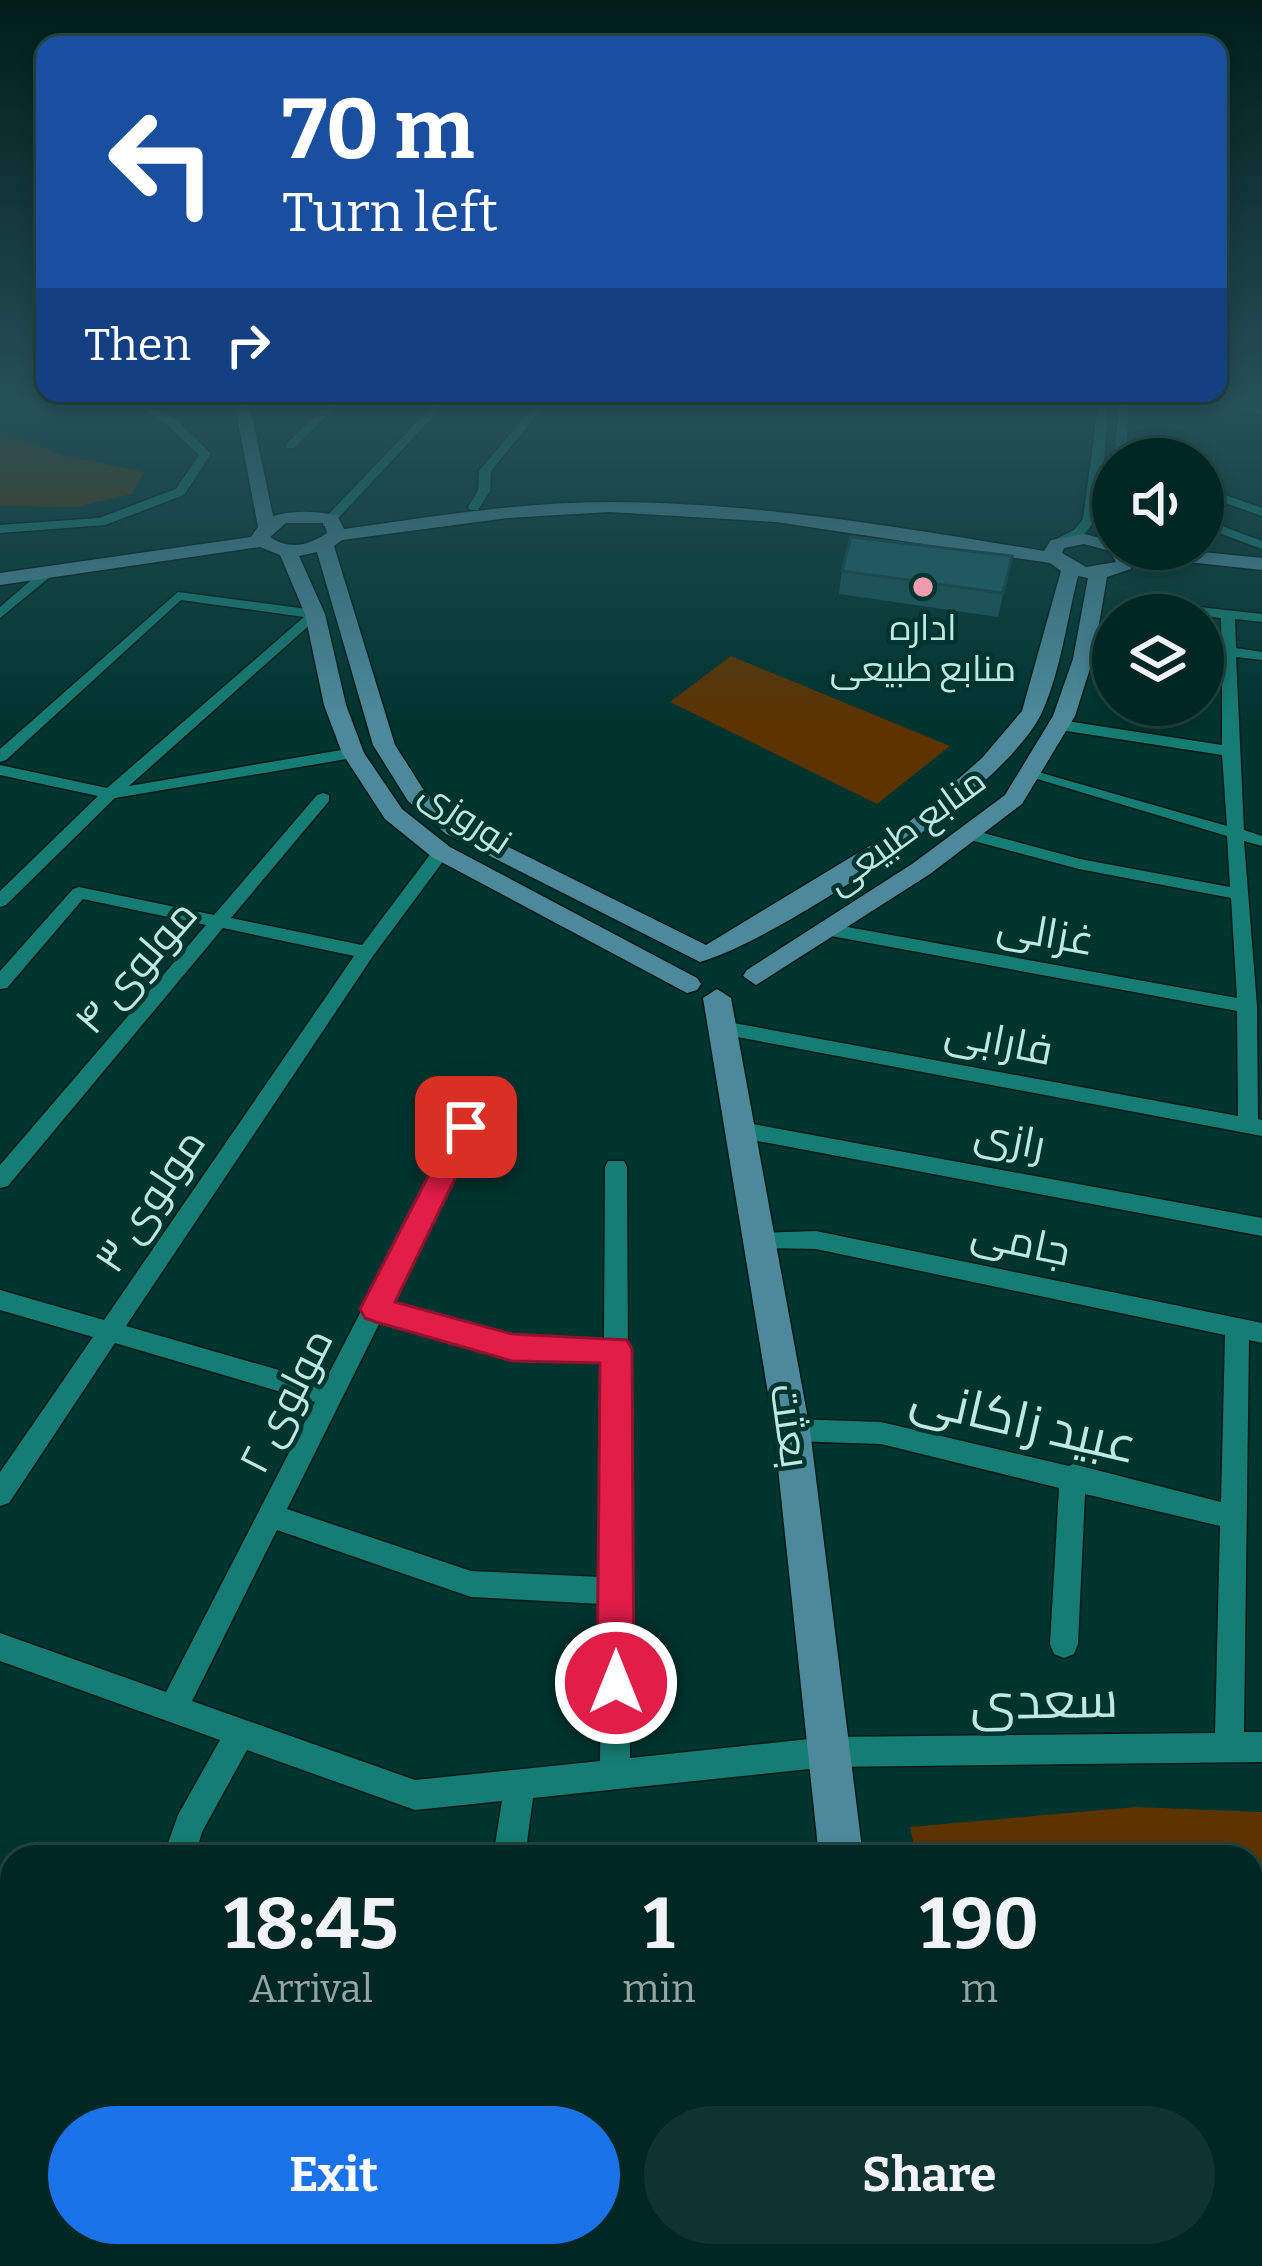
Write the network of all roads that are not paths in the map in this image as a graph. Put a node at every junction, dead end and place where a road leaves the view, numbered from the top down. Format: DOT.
graph roads {
  1 [pos="128,512"];
  2 [pos="259,512"];
  3 [pos="283,512"];
  4 [pos="304,512"];
  5 [pos="346,512"];
  6 [pos="438,512"];
  7 [pos="521,512"];
  8 [pos="667,512"];
  9 [pos="783,512"];
  10 [pos="1090,512"];
  11 [pos="0,530"];
  12 [pos="330,530"];
  13 [pos="1224,531"];
  14 [pos="263,534"];
  15 [pos="1092,542"];
  16 [pos="1262,545"];
  17 [pos="287,550"];
  18 [pos="1060,554"];
  19 [pos="1224,560"];
  20 [pos="1262,564"];
  21 [pos="0,566"];
  22 [pos="1101,570"];
  23 [pos="1221,570"];
  24 [pos="49,572"];
  25 [pos="1098,573"];
  26 [pos="1262,578"];
  27 [pos="0,579"];
  28 [pos="0,614"];
  29 [pos="315,614"];
  30 [pos="1224,614"];
  31 [pos="1228,614"];
  32 [pos="1262,618"];
  33 [pos="1232,652"];
  34 [pos="1262,656"];
  35 [pos="1224,676"];
  36 [pos="1229,677"];
  37 [pos="1060,725"];
  38 [pos="1229,751"];
  39 [pos="353,753"];
  40 [pos="0,757"];
  41 [pos="0,770"];
  42 [pos="1032,775"];
  43 [pos="110,794"];
  44 [pos="323,798"];
  45 [pos="965,833"];
  46 [pos="1237,838"];
  47 [pos="1262,842"];
  48 [pos="440,852"];
  49 [pos="1239,894"];
  50 [pos="0,901"];
  51 [pos="222,922"];
  52 [pos="831,930"];
  53 [pos="708,951"];
  54 [pos="366,952"];
  55 [pos="756,976"];
  56 [pos="0,982"];
  57 [pos="1252,982"];
  58 [pos="709,1004"];
  59 [pos="1247,1006"];
  60 [pos="466,1127"];
  61 [pos="1255,1127"];
  62 [pos="742,1130"];
  63 [pos="616,1167"];
  64 [pos="0,1180"];
  65 [pos="1262,1227"];
  66 [pos="763,1239"];
  67 [pos="0,1300"];
  68 [pos="376,1309"];
  69 [pos="1250,1330"];
  70 [pos="109,1331"];
  71 [pos="616,1349"];
  72 [pos="332,1396"];
  73 [pos="792,1430"];
  74 [pos="1073,1476"];
  75 [pos="0,1494"];
  76 [pos="271,1516"];
  77 [pos="1233,1517"];
  78 [pos="616,1591"];
  79 [pos="1064,1644"];
  80 [pos="4,1655"];
  81 [pos="172,1708"];
  82 [pos="240,1733"];
  83 [pos="1229,1746"];
  84 [pos="1262,1747"];
  85 [pos="828,1752"];
  86 [pos="615,1774"];
  87 [pos="520,1784"];
  88 [pos="183,1845"];
  89 [pos="511,1845"];
  90 [pos="840,1845"];
  1 -- 11 [label="street"];
  2 -- 14 [label="street"];
  3 -- 14 [label="street"];
  4 -- 12 [label="street"];
  5 -- 12 [label="street"];
  6 -- 12 [label="street"];
  7 -- 12 [label="street"];
  8 -- 18 [label="street"];
  9 -- 18 [label="street"];
  10 -- 18 [label="street"];
  12 -- 17 [label="street"];
  12 -- 53 [label="street, نوروزی"];
  13 -- 16 [label="street"];
  14 -- 17 [label="street"];
  14 -- 21 [label="street"];
  14 -- 24 [label="street"];
  15 -- 18 [label="street"];
  17 -- 29 [label="street, نوروزی"];
  18 -- 25 [label="street"];
  18 -- 53 [label="street, منابع طبیعی"];
  19 -- 20 [label="street"];
  22 -- 25 [label="street"];
  23 -- 26 [label="street"];
  24 -- 27 [label="street"];
  24 -- 28 [label="street"];
  25 -- 37 [label="street, منابع طبیعی"];
  29 -- 39 [label="street, نوروزی"];
  29 -- 40 [label="street"];
  29 -- 43 [label="street"];
  30 -- 31 [label="street"];
  31 -- 32 [label="street"];
  31 -- 33 [label="street"];
  33 -- 34 [label="street"];
  33 -- 36 [label="street"];
  35 -- 36 [label="street"];
  36 -- 38 [label="street"];
  37 -- 38 [label="street"];
  37 -- 42 [label="street, منابع طبیعی"];
  38 -- 46 [label="street"];
  39 -- 43 [label="street"];
  39 -- 48 [label="street, نوروزی"];
  41 -- 43 [label="street"];
  42 -- 45 [label="street, منابع طبیعی"];
  42 -- 46 [label="street"];
  43 -- 50 [label="street"];
  44 -- 51 [label="street, مولوی ۴"];
  45 -- 49 [label="street"];
  45 -- 52 [label="street, منابع طبیعی"];
  46 -- 47 [label="street"];
  46 -- 49 [label="street"];
  48 -- 54 [label="street, مولوی ۳"];
  48 -- 58 [label="street, نوروزی"];
  49 -- 57 [label="street"];
  51 -- 54 [label="street"];
  51 -- 56 [label="street"];
  51 -- 64 [label="street, مولوی ۴"];
  52 -- 55 [label="street, منابع طبیعی"];
  52 -- 59 [label="street, غزالی"];
  53 -- 55 [label="street"];
  53 -- 58 [label="street"];
  54 -- 70 [label="street, مولوی ۳"];
  55 -- 58 [label="street"];
  57 -- 59 [label="street"];
  58 -- 61 [label="street, فارابی"];
  58 -- 62 [label="street, بعثت"];
  59 -- 61 [label="street"];
  60 -- 68 [label="street, مولوی ۲"];
  62 -- 65 [label="street, رازی"];
  62 -- 66 [label="street, بعثت"];
  63 -- 71 [label="street"];
  66 -- 69 [label="street, جامی"];
  66 -- 73 [label="street, بعثت"];
  67 -- 70 [label="street"];
  68 -- 71 [label="street"];
  68 -- 72 [label="street, مولوی ۲"];
  69 -- 77 [label="street"];
  70 -- 72 [label="street"];
  70 -- 75 [label="street, مولوی ۳"];
  71 -- 78 [label="street"];
  72 -- 76 [label="street, مولوی ۲"];
  73 -- 74 [label="street, عبید زاکانی"];
  73 -- 85 [label="street, بعثت"];
  74 -- 77 [label="street, عبید زاکانی"];
  74 -- 79 [label="street"];
  76 -- 78 [label="street"];
  76 -- 81 [label="street, مولوی ۲"];
  77 -- 83 [label="street"];
  78 -- 86 [label="street"];
  80 -- 81 [label="street, سعدی"];
  81 -- 82 [label="street, سعدی"];
  82 -- 87 [label="street, سعدی"];
  82 -- 88 [label="street"];
  83 -- 84 [label="street, سعدی"];
  83 -- 85 [label="street, سعدی"];
  85 -- 86 [label="street, سعدی"];
  85 -- 90 [label="street, بعثت"];
  86 -- 87 [label="street, سعدی"];
  87 -- 89 [label="street"];
}
